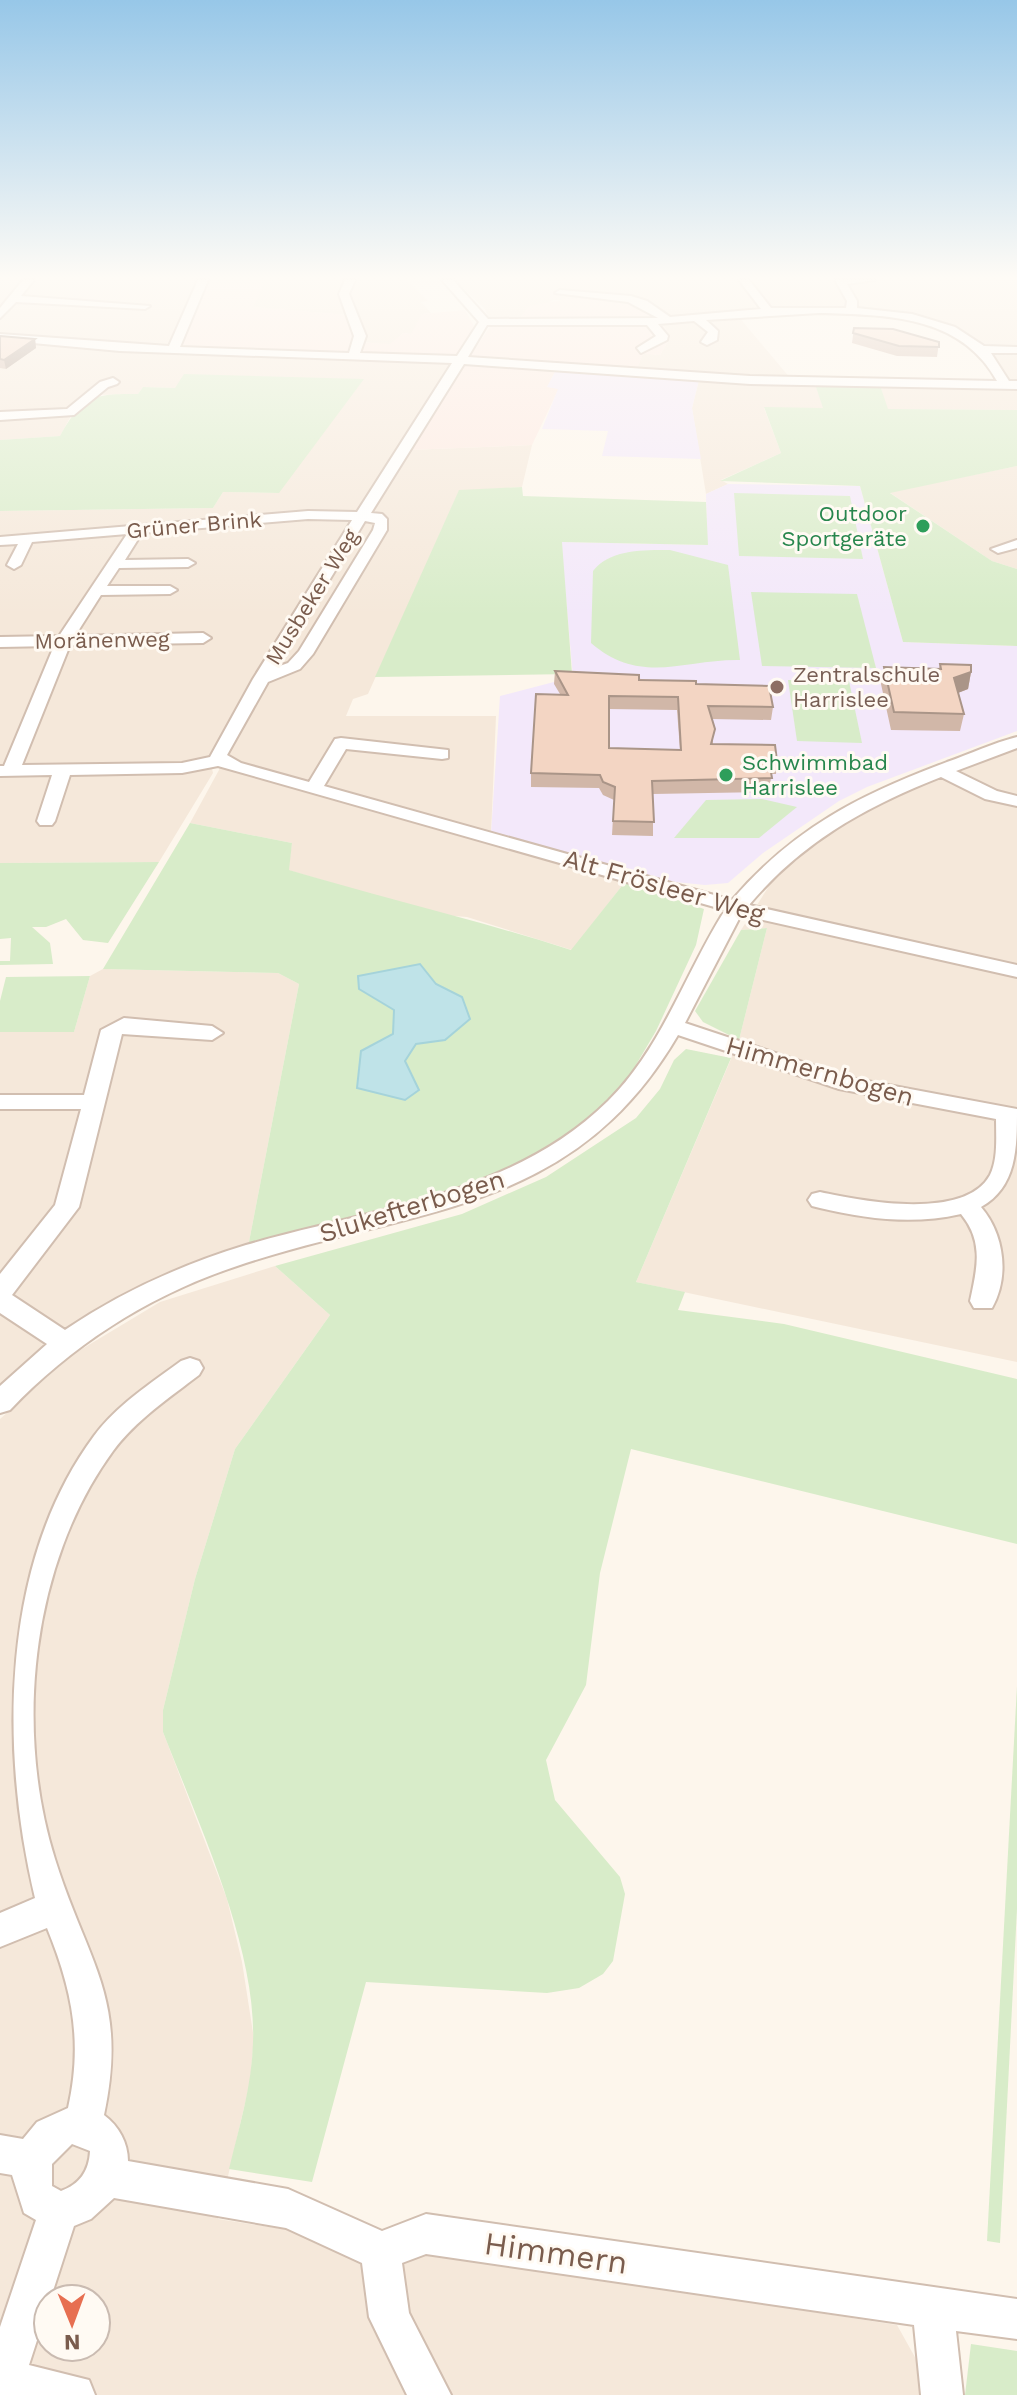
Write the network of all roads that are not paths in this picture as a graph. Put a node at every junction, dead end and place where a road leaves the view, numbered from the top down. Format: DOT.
graph roads {
  1 [pos="95,392"];
  2 [pos="442,392"];
  3 [pos="0,416"];
  4 [pos="362,515"];
  5 [pos="137,530"];
  6 [pos="27,539"];
  7 [pos="0,541"];
  8 [pos="1017,544"];
  9 [pos="998,549"];
  10 [pos="188,563"];
  11 [pos="115,564"];
  12 [pos="14,565"];
  13 [pos="170,590"];
  14 [pos="97,591"];
  15 [pos="203,638"];
  16 [pos="65,639"];
  17 [pos="0,642"];
  18 [pos="261,679"];
  19 [pos="1017,742"];
  20 [pos="442,754"];
  21 [pos="220,760"];
  22 [pos="63,769"];
  23 [pos="5,771"];
  24 [pos="943,771"];
  25 [pos="314,788"];
  26 [pos="1017,801"];
  27 [pos="46,821"];
  28 [pos="736,908"];
  29 [pos="1017,971"];
  30 [pos="673,1026"];
  31 [pos="212,1033"];
  32 [pos="0,1102"];
  33 [pos="95,1102"];
  34 [pos="1013,1115"];
  35 [pos="820,1200"];
  36 [pos="966,1205"];
  37 [pos="0,1292"];
  38 [pos="0,1300"];
  39 [pos="983,1301"];
  40 [pos="66,1344"];
  41 [pos="190,1368"];
  42 [pos="0,1403"];
  43 [pos="10,1752"];
  44 [pos="55,1907"];
  45 [pos="0,1930"];
  46 [pos="83,2125"];
  47 [pos="16,2157"];
  48 [pos="106,2177"];
  49 [pos="59,2211"];
  50 [pos="381,2251"];
  51 [pos="933,2308"];
  52 [pos="1017,2319"];
  53 [pos="1,2383"];
  54 [pos="74,2395"];
  55 [pos="430,2395"];
  56 [pos="942,2395"];
  1 -- 3 [label="street"];
  2 -- 4 [label="street, Musbeker Weg"];
  4 -- 5 [label="street, Grüner Brink"];
  4 -- 18 [label="street, Musbeker Weg"];
  4 -- 18 [label="street, Musbeker Weg"];
  5 -- 6 [label="street, Grüner Brink"];
  5 -- 11 [label="street"];
  6 -- 7 [label="street, Grüner Brink"];
  6 -- 12 [label="street"];
  8 -- 9 [label="street"];
  10 -- 11 [label="street"];
  11 -- 14 [label="street"];
  13 -- 14 [label="street"];
  14 -- 16 [label="street"];
  15 -- 16 [label="street, Moränenweg"];
  16 -- 17 [label="street, Moränenweg"];
  16 -- 23 [label="street"];
  18 -- 21 [label="street, Musbeker Weg"];
  19 -- 24 [label="street, Slukefterbogen"];
  20 -- 25 [label="street"];
  21 -- 22 [label="street"];
  21 -- 25 [label="street, Alt Frösleer Weg"];
  22 -- 23 [label="street"];
  22 -- 27 [label="street"];
  24 -- 26 [label="street"];
  24 -- 28 [label="street, Slukefterbogen"];
  25 -- 28 [label="street, Alt Frösleer Weg"];
  28 -- 29 [label="street, Alt Frösleer Weg"];
  28 -- 30 [label="street, Slukefterbogen"];
  30 -- 34 [label="street, Himmernbogen"];
  30 -- 40 [label="street, Slukefterbogen"];
  31 -- 33 [label="street"];
  32 -- 33 [label="street"];
  33 -- 37 [label="street"];
  34 -- 36 [label="street"];
  35 -- 36 [label="street"];
  36 -- 39 [label="street"];
  38 -- 40 [label="street"];
  40 -- 42 [label="street, Slukefterbogen"];
  41 -- 43 [label="street"];
  43 -- 44 [label="street"];
  44 -- 45 [label="street"];
  44 -- 46 [label="street"];
  46 -- 47 [label="street"];
  46 -- 48 [label="street"];
  47 -- 49 [label="street"];
  48 -- 49 [label="street"];
  48 -- 50 [label="street"];
  49 -- 53 [label="street"];
  50 -- 51 [label="street, Himmern"];
  50 -- 55 [label="street"];
  51 -- 52 [label="street, Himmern"];
  51 -- 56 [label="street"];
  53 -- 54 [label="street"];
}
